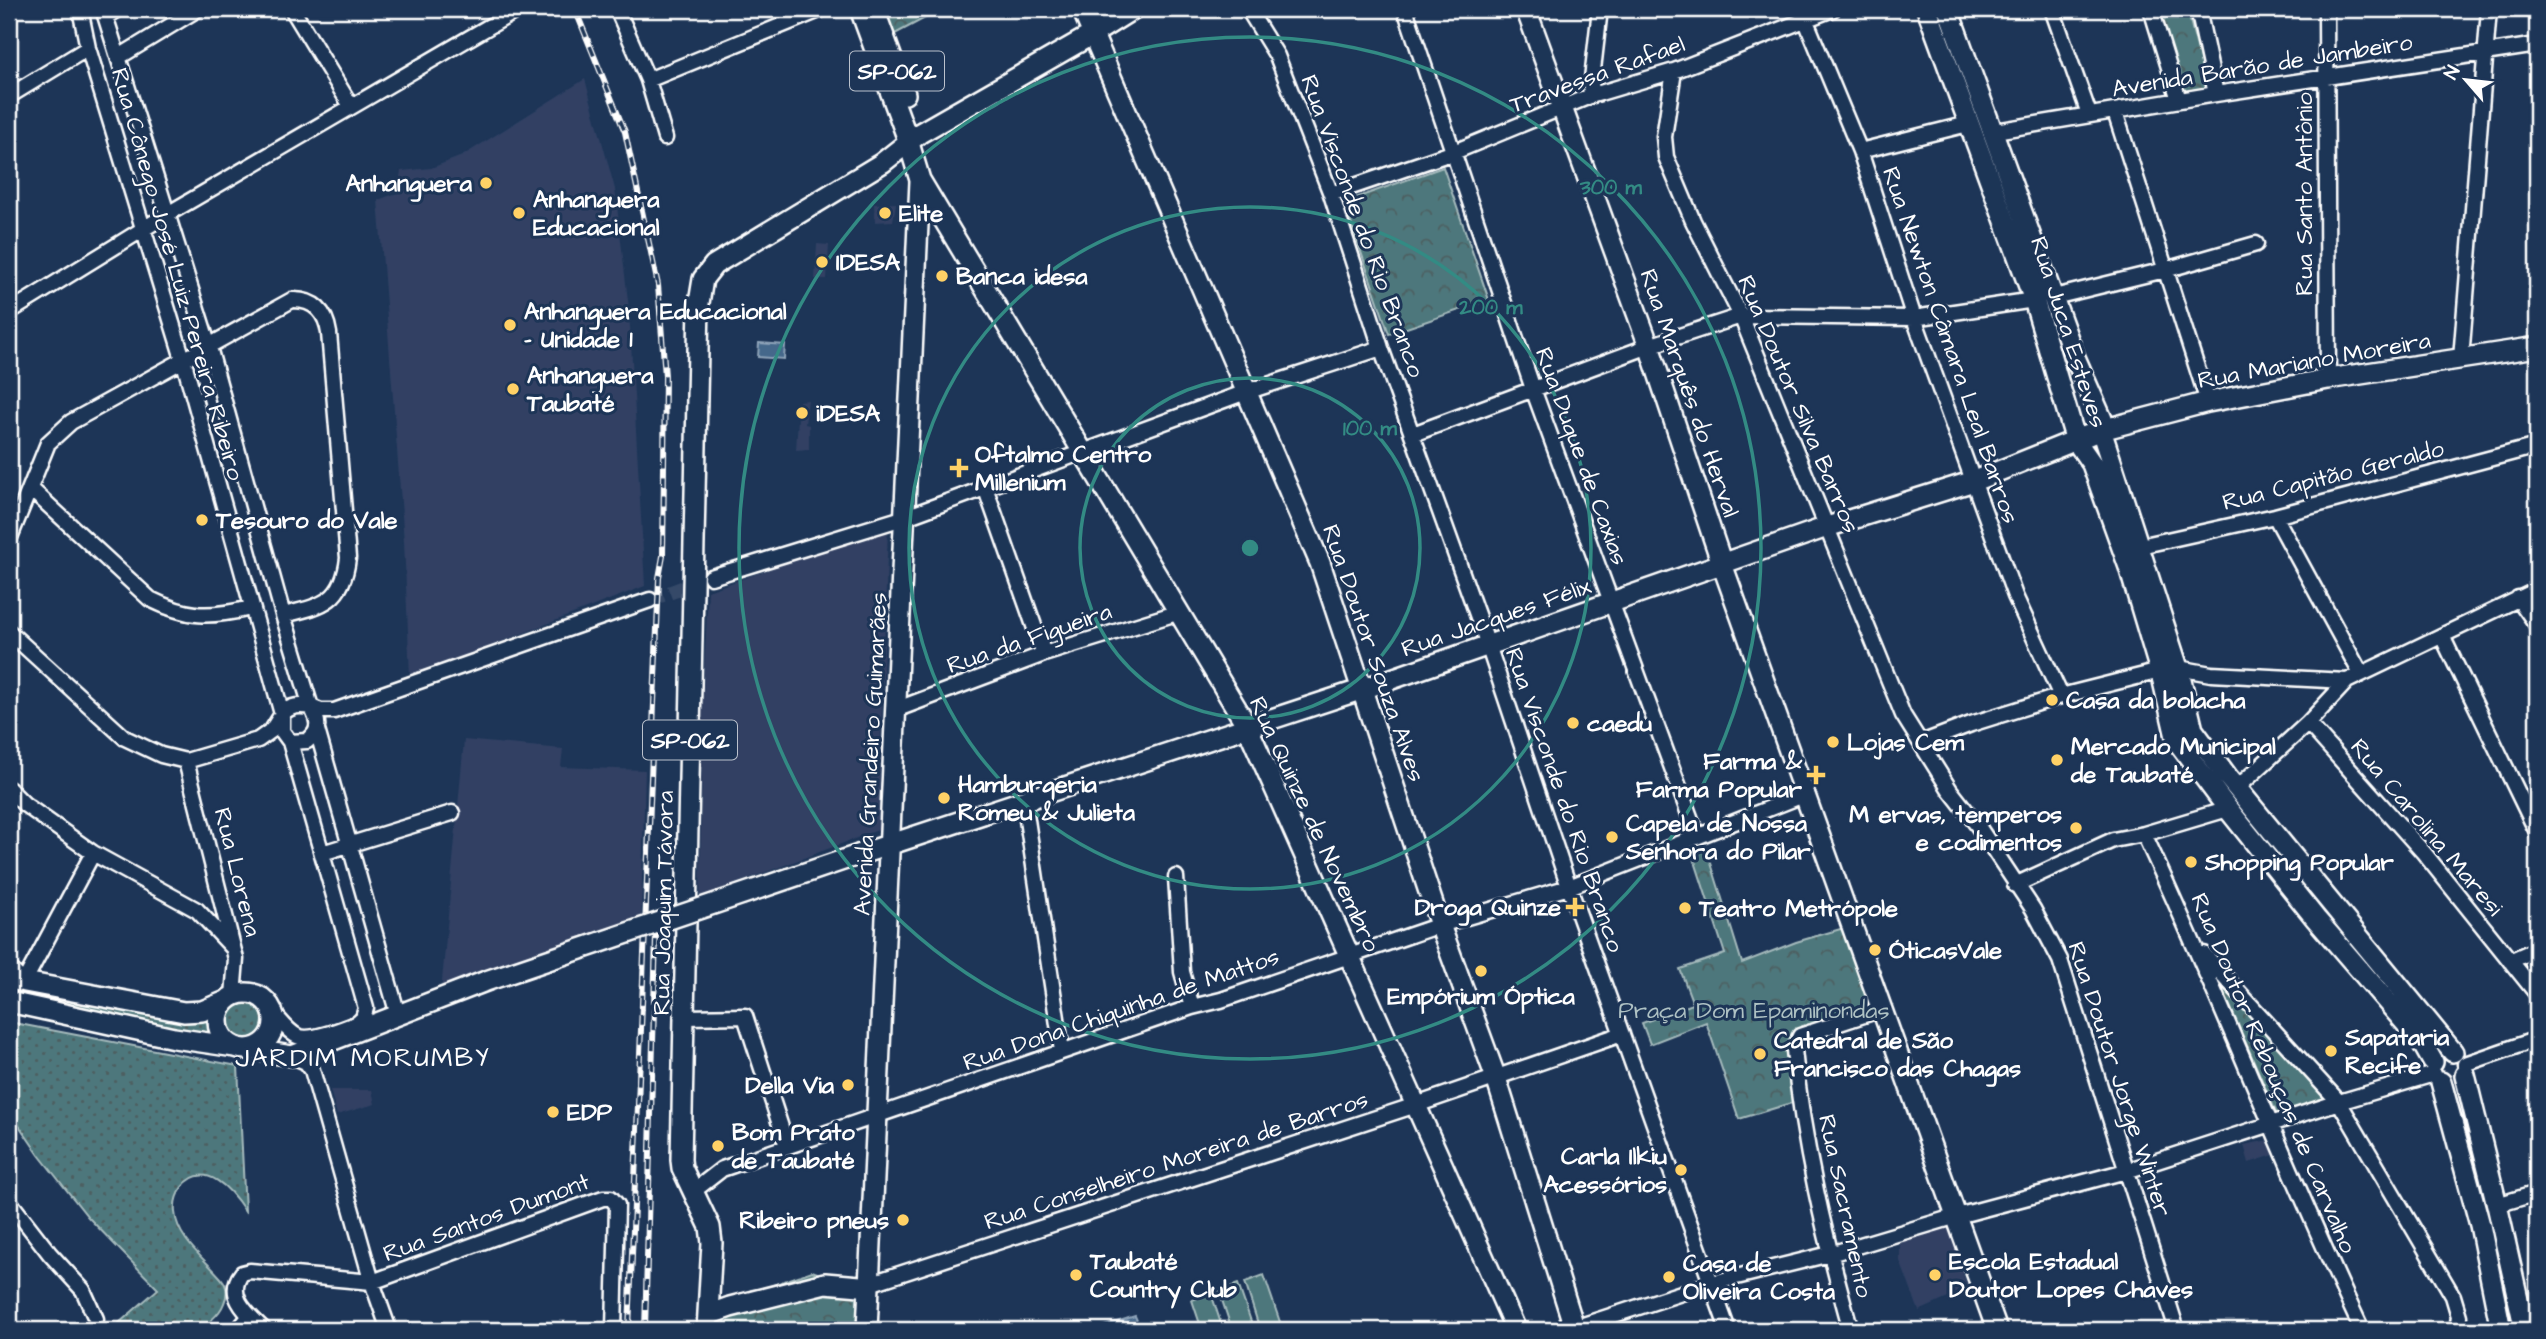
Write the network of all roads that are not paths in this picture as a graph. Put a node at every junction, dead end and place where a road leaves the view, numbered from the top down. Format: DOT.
graph roads {
  1 [pos="80,9"];
  2 [pos="198,9"];
  3 [pos="292,9"];
  4 [pos="519,9"];
  5 [pos="617,9"];
  6 [pos="822,9"];
  7 [pos="860,9"];
  8 [pos="874,9"];
  9 [pos="1082,9"];
  10 [pos="1133,9"];
  11 [pos="1405,9"];
  12 [pos="1526,9"];
  13 [pos="1600,9"];
  14 [pos="1833,9"];
  15 [pos="1927,9"];
  16 [pos="1948,9"];
  17 [pos="2052,9"];
  18 [pos="2151,9"];
  19 [pos="2198,9"];
  20 [pos="2326,9"];
  21 [pos="2489,9"];
  22 [pos="1247,10"];
  23 [pos="109,11"];
  24 [pos="1803,15"];
  25 [pos="1093,34"];
  26 [pos="2537,45"];
  27 [pos="88,48"];
  28 [pos="1953,51"];
  29 [pos="2486,53"];
  30 [pos="119,57"];
  31 [pos="1674,71"];
  32 [pos="2326,77"];
  33 [pos="648,80"];
  34 [pos="2216,94"];
  35 [pos="9,96"];
  36 [pos="1590,96"];
  37 [pos="2179,100"];
  38 [pos="351,106"];
  39 [pos="1563,107"];
  40 [pos="2115,111"];
  41 [pos="2088,114"];
  42 [pos="1968,124"];
  43 [pos="1994,131"];
  44 [pos="914,137"];
  45 [pos="665,138"];
  46 [pos="1860,151"];
  47 [pos="1454,152"];
  48 [pos="920,180"];
  49 [pos="1331,194"];
  50 [pos="166,215"];
  51 [pos="145,230"];
  52 [pos="2256,244"];
  53 [pos="2165,270"];
  54 [pos="2044,299"];
  55 [pos="9,312"];
  56 [pos="1741,316"];
  57 [pos="1914,318"];
  58 [pos="1649,346"];
  59 [pos="209,347"];
  60 [pos="2537,347"];
  61 [pos="1381,348"];
  62 [pos="183,359"];
  63 [pos="2461,359"];
  64 [pos="2328,379"];
  65 [pos="1533,389"];
  66 [pos="1246,392"];
  67 [pos="2208,402"];
  68 [pos="2101,429"];
  69 [pos="1413,434"];
  70 [pos="2076,441"];
  71 [pos="2537,446"];
  72 [pos="1083,453"];
  73 [pos="1974,481"];
  74 [pos="985,487"];
  75 [pos="31,489"];
  76 [pos="2275,516"];
  77 [pos="906,517"];
  78 [pos="1827,527"];
  79 [pos="9,540"];
  80 [pos="2140,547"];
  81 [pos="1722,564"];
  82 [pos="711,577"];
  83 [pos="2537,590"];
  84 [pos="2518,598"];
  85 [pos="650,600"];
  86 [pos="1611,604"];
  87 [pos="251,608"];
  88 [pos="1180,612"];
  89 [pos="283,615"];
  90 [pos="2537,625"];
  91 [pos="9,632"];
  92 [pos="2442,636"];
  93 [pos="1488,645"];
  94 [pos="1045,654"];
  95 [pos="2169,670"];
  96 [pos="2361,674"];
  97 [pos="2347,681"];
  98 [pos="1363,689"];
  99 [pos="2061,696"];
  100 [pos="311,707"];
  101 [pos="895,710"];
  102 [pos="282,714"];
  103 [pos="2308,723"];
  104 [pos="1247,726"];
  105 [pos="317,730"];
  106 [pos="289,742"];
  107 [pos="1923,746"];
  108 [pos="186,761"];
  109 [pos="2237,788"];
  110 [pos="9,789"];
  111 [pos="1806,794"];
  112 [pos="1024,800"];
  113 [pos="2228,809"];
  114 [pos="452,814"];
  115 [pos="2537,832"];
  116 [pos="2144,834"];
  117 [pos="1697,836"];
  118 [pos="350,845"];
  119 [pos="891,845"];
  120 [pos="93,853"];
  121 [pos="322,853"];
  122 [pos="2294,858"];
  123 [pos="2277,871"];
  124 [pos="1176,877"];
  125 [pos="2015,885"];
  126 [pos="1569,887"];
  127 [pos="222,897"];
  128 [pos="197,910"];
  129 [pos="1440,925"];
  130 [pos="2196,945"];
  131 [pos="233,948"];
  132 [pos="2537,949"];
  133 [pos="1348,956"];
  134 [pos="2510,961"];
  135 [pos="9,968"];
  136 [pos="16,981"];
  137 [pos="2537,994"];
  138 [pos="229,998"];
  139 [pos="9,1002"];
  140 [pos="1192,1007"];
  141 [pos="1882,1009"];
  142 [pos="273,1013"];
  143 [pos="398,1015"];
  144 [pos="685,1017"];
  145 [pos="1622,1034"];
  146 [pos="2537,1039"];
  147 [pos="321,1043"];
  148 [pos="241,1048"];
  149 [pos="1062,1051"];
  150 [pos="292,1056"];
  151 [pos="2461,1064"];
  152 [pos="312,1070"];
  153 [pos="2436,1073"];
  154 [pos="1496,1078"];
  155 [pos="2339,1102"];
  156 [pos="1416,1105"];
  157 [pos="877,1115"];
  158 [pos="2273,1125"];
  159 [pos="787,1146"];
  160 [pos="2126,1171"];
  161 [pos="695,1190"];
  162 [pos="2537,1193"];
  163 [pos="9,1201"];
  164 [pos="2499,1213"];
  165 [pos="1957,1216"];
  166 [pos="2482,1234"];
  167 [pos="2505,1240"];
  168 [pos="1830,1255"];
  169 [pos="372,1282"];
  170 [pos="1712,1283"];
  171 [pos="869,1284"];
  172 [pos="250,1316"];
  173 [pos="96,1319"];
  174 [pos="707,1322"];
  175 [pos="1572,1329"];
  176 [pos="238,1330"];
  177 [pos="264,1330"];
  178 [pos="389,1330"];
  179 [pos="614,1330"];
  180 [pos="867,1330"];
  181 [pos="1516,1330"];
  182 [pos="1728,1330"];
  183 [pos="1851,1330"];
  184 [pos="1997,1330"];
  185 [pos="2177,1330"];
  186 [pos="2362,1330"];
  187 [pos="2458,1330"];
  188 [pos="2501,1330"];
  189 [pos="2525,1330"];
  1 -- 27 [label="street, Rua Cônego José Luiz Pereira Ribeiro"];
  2 -- 30 [label="street"];
  3 -- 38 [label="street"];
  4 -- 38 [label="street"];
  5 -- 33 [label="street"];
  6 -- 33 [label="street"];
  7 -- 44 [label="main road, Rua Quinze de Novembro / SP-062"];
  8 -- 44 [label="main road, Rua Quinze de Novembro / SP-062"];
  9 -- 25 [label="main road, Rua Doutor Souza Alves"];
  10 -- 25 [label="main road"];
  11 -- 47 [label="street, Rua Duque de Caxias"];
  12 -- 39 [label="main road, Rua Marquês do Herval"];
  13 -- 36 [label="street"];
  14 -- 24 [label="street, Travessa Rafael"];
  15 -- 28 [label="main road, Rua Juca Esteves"];
  16 -- 28 [label="main road, Rua Juca Esteves"];
  17 -- 41 [label="street"];
  18 -- 37 [label="street"];
  19 -- 34 [label="street"];
  20 -- 32 [label="street, Rua Santo Antônio"];
  21 -- 29 [label="street"];
  22 -- 49 [label="street, Rua Visconde do Rio Branco"];
  23 -- 30 [label="street, Rua Cônego José Luiz Pereira Ribeiro"];
  24 -- 31 [label="street, Travessa Rafael"];
  24 -- 46 [label="street, Rua Newton Câmara Leal Barros"];
  25 -- 44 [label="main road"];
  25 -- 66 [label="main road, Rua Doutor Souza Alves"];
  26 -- 29 [label="street, Avenida Barão de Jambeiro"];
  27 -- 35 [label="street"];
  27 -- 51 [label="street, Rua Cônego José Luiz Pereira Ribeiro"];
  28 -- 42 [label="main road, Rua Juca Esteves"];
  28 -- 43 [label="main road, Rua Juca Esteves"];
  29 -- 32 [label="street, Avenida Barão de Jambeiro"];
  29 -- 63 [label="street"];
  30 -- 50 [label="street, Rua Cônego José Luiz Pereira Ribeiro"];
  31 -- 36 [label="street, Travessa Rafael"];
  31 -- 56 [label="street, Rua Doutor Silva Barros"];
  32 -- 34 [label="street, Avenida Barão de Jambeiro"];
  32 -- 64 [label="street, Rua Santo Antônio"];
  33 -- 45 [label="street"];
  34 -- 37 [label="street, Avenida Barão de Jambeiro"];
  36 -- 39 [label="street, Travessa Rafael"];
  37 -- 40 [label="street, Avenida Barão de Jambeiro"];
  38 -- 50 [label="street"];
  39 -- 47 [label="street, Travessa Rafael"];
  39 -- 58 [label="main road, Rua Marquês do Herval"];
  40 -- 41 [label="street, Avenida Barão de Jambeiro"];
  40 -- 53 [label="street"];
  41 -- 43 [label="street, Avenida Barão de Jambeiro"];
  42 -- 46 [label="street"];
  42 -- 54 [label="main road, Rua Juca Esteves"];
  43 -- 54 [label="main road, Rua Juca Esteves"];
  44 -- 48 [label="main road, Rua Quinze de Novembro / SP-062"];
  44 -- 144 [label="main road, Rua Joaquim Távora / SP-062"];
  46 -- 57 [label="street, Rua Newton Câmara Leal Barros"];
  47 -- 49 [label="street, Travessa Rafael"];
  47 -- 65 [label="street, Rua Duque de Caxias"];
  48 -- 72 [label="main road, Rua Quinze de Novembro"];
  48 -- 77 [label="main road, Avenida Grandeiro Guimarães / SP-062"];
  49 -- 61 [label="street, Rua Visconde do Rio Branco"];
  50 -- 51 [label="street"];
  50 -- 59 [label="street, Rua Cônego José Luiz Pereira Ribeiro"];
  51 -- 55 [label="street"];
  51 -- 62 [label="street, Rua Cônego José Luiz Pereira Ribeiro"];
  52 -- 53 [label="street"];
  53 -- 54 [label="street"];
  53 -- 67 [label="street"];
  54 -- 57 [label="street"];
  54 -- 68 [label="main road, Rua Juca Esteves"];
  54 -- 70 [label="main road, Rua Juca Esteves"];
  56 -- 57 [label="street"];
  56 -- 58 [label="street"];
  56 -- 78 [label="street, Rua Doutor Silva Barros"];
  57 -- 73 [label="street, Rua Newton Câmara Leal Barros"];
  58 -- 65 [label="street"];
  58 -- 81 [label="main road, Rua Marquês do Herval"];
  59 -- 62 [label="street"];
  59 -- 89 [label="street, Rua Cônego José Luiz Pereira Ribeiro"];
  59 -- 89 [label="street"];
  60 -- 63 [label="main road, Rua Mariano Moreira"];
  61 -- 66 [label="street"];
  61 -- 69 [label="street, Rua Visconde do Rio Branco"];
  62 -- 75 [label="street"];
  62 -- 87 [label="street, Rua Cônego José Luiz Pereira Ribeiro"];
  63 -- 64 [label="main road, Rua Mariano Moreira"];
  64 -- 67 [label="main road, Rua Mariano Moreira"];
  65 -- 69 [label="street"];
  65 -- 86 [label="street, Rua Duque de Caxias"];
  66 -- 72 [label="street"];
  66 -- 98 [label="main road, Rua Doutor Souza Alves"];
  67 -- 68 [label="main road, Rua Mariano Moreira"];
  68 -- 70 [label="main road, Rua Mariano Moreira"];
  68 -- 80 [label="main road, Rua Juca Esteves"];
  69 -- 93 [label="street, Rua Visconde do Rio Branco"];
  70 -- 73 [label="main road"];
  70 -- 95 [label="main road, Rua Juca Esteves"];
  71 -- 76 [label="street, Rua Capitão Geraldo"];
  72 -- 74 [label="street"];
  72 -- 88 [label="main road, Rua Quinze de Novembro"];
  73 -- 78 [label="main road"];
  73 -- 99 [label="street, Rua Newton Câmara Leal Barros"];
  74 -- 77 [label="street"];
  74 -- 94 [label="street"];
  75 -- 79 [label="street"];
  75 -- 87 [label="street"];
  76 -- 80 [label="street, Rua Capitão Geraldo"];
  76 -- 96 [label="street"];
  77 -- 82 [label="street"];
  77 -- 101 [label="main road, Avenida Grandeiro Guimarães / SP-062"];
  78 -- 81 [label="main road, Rua Jacques Félix"];
  78 -- 107 [label="street, Rua Doutor Silva Barros"];
  80 -- 95 [label="main road, Rua Juca Esteves"];
  81 -- 86 [label="main road, Rua Jacques Félix"];
  81 -- 111 [label="main road, Rua Marquês do Herval"];
  83 -- 84 [label="street"];
  84 -- 90 [label="street"];
  84 -- 92 [label="street"];
  85 -- 100 [label="street"];
  86 -- 93 [label="main road, Rua Jacques Félix"];
  86 -- 117 [label="street, Rua Duque de Caxias"];
  87 -- 102 [label="street, Rua Cônego José Luiz Pereira Ribeiro"];
  88 -- 94 [label="street, Rua da Figueira"];
  88 -- 104 [label="main road, Rua Quinze de Novembro"];
  89 -- 100 [label="street, Rua Cônego José Luiz Pereira Ribeiro"];
  91 -- 108 [label="street"];
  92 -- 96 [label="street"];
  92 -- 115 [label="street"];
  93 -- 98 [label="main road, Rua Jacques Félix"];
  93 -- 126 [label="street, Rua Visconde do Rio Branco"];
  94 -- 101 [label="street, Rua da Figueira"];
  95 -- 97 [label="street"];
  95 -- 99 [label="street"];
  95 -- 109 [label="main road"];
  95 -- 113 [label="main road"];
  96 -- 97 [label="street"];
  97 -- 103 [label="street"];
  98 -- 104 [label="main road, Rua Jacques Félix"];
  98 -- 129 [label="main road, Rua Doutor Souza Alves"];
  99 -- 107 [label="street"];
  100 -- 102 [label="street"];
  100 -- 105 [label="street, Rua Cônego José Luiz Pereira Ribeiro"];
  101 -- 119 [label="main road, Avenida Grandeiro Guimarães / SP-062"];
  102 -- 106 [label="street, Rua Cônego José Luiz Pereira Ribeiro"];
  102 -- 108 [label="street"];
  103 -- 109 [label="street"];
  103 -- 134 [label="street, Rua Carolina Maresi"];
  104 -- 112 [label="main road, Rua Jacques Félix"];
  104 -- 133 [label="main road, Rua Quinze de Novembro"];
  105 -- 106 [label="street"];
  105 -- 118 [label="street, Rua Cônego José Luiz Pereira Ribeiro"];
  106 -- 121 [label="street, Rua Cônego José Luiz Pereira Ribeiro"];
  107 -- 125 [label="street, Rua Doutor Jorge Winter"];
  108 -- 127 [label="street, Rua Lorena"];
  109 -- 122 [label="main road"];
  110 -- 120 [label="street"];
  111 -- 117 [label="street, Rua Dona Chiquinha de Mattos"];
  111 -- 141 [label="main road, Rua Marquês do Herval"];
  112 -- 119 [label="main road, Rua Jacques Félix"];
  112 -- 149 [label="street"];
  113 -- 116 [label="street"];
  113 -- 123 [label="main road"];
  114 -- 118 [label="street"];
  116 -- 125 [label="street"];
  116 -- 130 [label="street, Rua Doutor Rebouças de Carvalho"];
  117 -- 126 [label="street, Rua Dona Chiquinha de Mattos"];
  118 -- 121 [label="street"];
  118 -- 143 [label="street, Rua Cônego José Luiz Pereira Ribeiro"];
  119 -- 143 [label="main road, Rua Jacques Félix, bridge"];
  119 -- 157 [label="main road, Avenida Grandeiro Guimarães / SP-062"];
  120 -- 128 [label="street"];
  120 -- 136 [label="street"];
  121 -- 142 [label="street, Rua Cônego José Luiz Pereira Ribeiro"];
  122 -- 123 [label="main road"];
  122 -- 151 [label="main road"];
  123 -- 153 [label="main road"];
  124 -- 140 [label="street"];
  125 -- 160 [label="street, Rua Doutor Jorge Winter"];
  126 -- 129 [label="street, Rua Dona Chiquinha de Mattos"];
  126 -- 145 [label="street, Rua Visconde do Rio Branco"];
  127 -- 128 [label="street"];
  127 -- 131 [label="street, Rua Lorena"];
  128 -- 131 [label="street"];
  129 -- 133 [label="street, Rua Dona Chiquinha de Mattos"];
  129 -- 154 [label="main road, Rua Doutor Souza Alves"];
  130 -- 155 [label="street"];
  130 -- 158 [label="street, Rua Doutor Rebouças de Carvalho"];
  131 -- 138 [label="street, Rua Lorena"];
  132 -- 134 [label="street"];
  133 -- 140 [label="street, Rua Dona Chiquinha de Mattos"];
  133 -- 156 [label="main road, Rua Quinze de Novembro"];
  134 -- 137 [label="street, Rua Carolina Maresi"];
  135 -- 136 [label="street"];
  136 -- 138 [label="main road"];
  138 -- 142 [label="main road"];
  138 -- 148 [label="main road"];
  139 -- 148 [label="main road"];
  140 -- 149 [label="street, Rua Dona Chiquinha de Mattos"];
  141 -- 165 [label="main road, Rua Marquês do Herval"];
  141 -- 168 [label="street, Rua Sacramento"];
  142 -- 148 [label="main road"];
  143 -- 147 [label="main road, Rua Jacques Félix"];
  144 -- 159 [label="street"];
  144 -- 161 [label="main road, Rua Joaquim Távora / SP-062"];
  145 -- 154 [label="street, Rua Conselheiro Moreira de Barros"];
  145 -- 170 [label="street, Rua Visconde do Rio Branco"];
  146 -- 151 [label="street"];
  147 -- 150 [label="main road, Rua Jacques Félix"];
  147 -- 152 [label="street"];
  148 -- 150 [label="main road"];
  149 -- 157 [label="street, Rua Dona Chiquinha de Mattos"];
  150 -- 152 [label="street"];
  151 -- 153 [label="main road"];
  151 -- 153 [label="main road"];
  151 -- 164 [label="main road"];
  152 -- 169 [label="street"];
  153 -- 155 [label="street"];
  153 -- 166 [label="main road"];
  154 -- 156 [label="street, Rua Conselheiro Moreira de Barros"];
  154 -- 175 [label="main road, Rua Doutor Souza Alves"];
  155 -- 158 [label="street"];
  155 -- 187 [label="street"];
  156 -- 171 [label="street, Rua Conselheiro Moreira de Barros"];
  156 -- 181 [label="main road, Rua Quinze de Novembro"];
  157 -- 159 [label="street, Rua Dona Chiquinha de Mattos"];
  157 -- 171 [label="main road, Avenida Grandeiro Guimarães / SP-062"];
  158 -- 160 [label="street"];
  158 -- 186 [label="street, Rua Doutor Rebouças de Carvalho"];
  159 -- 161 [label="street, Rua Dona Chiquinha de Mattos"];
  160 -- 165 [label="street"];
  160 -- 185 [label="street, Rua Doutor Jorge Winter"];
  161 -- 174 [label="main road, Rua Joaquim Távora / SP-062"];
  162 -- 164 [label="street"];
  163 -- 173 [label="street"];
  164 -- 166 [label="main road"];
  164 -- 167 [label="main road"];
  165 -- 168 [label="street"];
  165 -- 184 [label="main road, Rua Marquês do Herval"];
  166 -- 167 [label="main road"];
  166 -- 188 [label="main road"];
  167 -- 189 [label="main road"];
  168 -- 170 [label="street"];
  168 -- 183 [label="street, Rua Sacramento"];
  169 -- 172 [label="street, Rua Santos Dumont"];
  169 -- 178 [label="street"];
  169 -- 179 [label="street, Rua Santos Dumont"];
  170 -- 175 [label="street"];
  170 -- 182 [label="street, Rua Visconde do Rio Branco"];
  171 -- 174 [label="main road"];
  171 -- 180 [label="main road, Avenida Grandeiro Guimarães / SP-062"];
  172 -- 176 [label="street"];
  172 -- 177 [label="street"];
}
